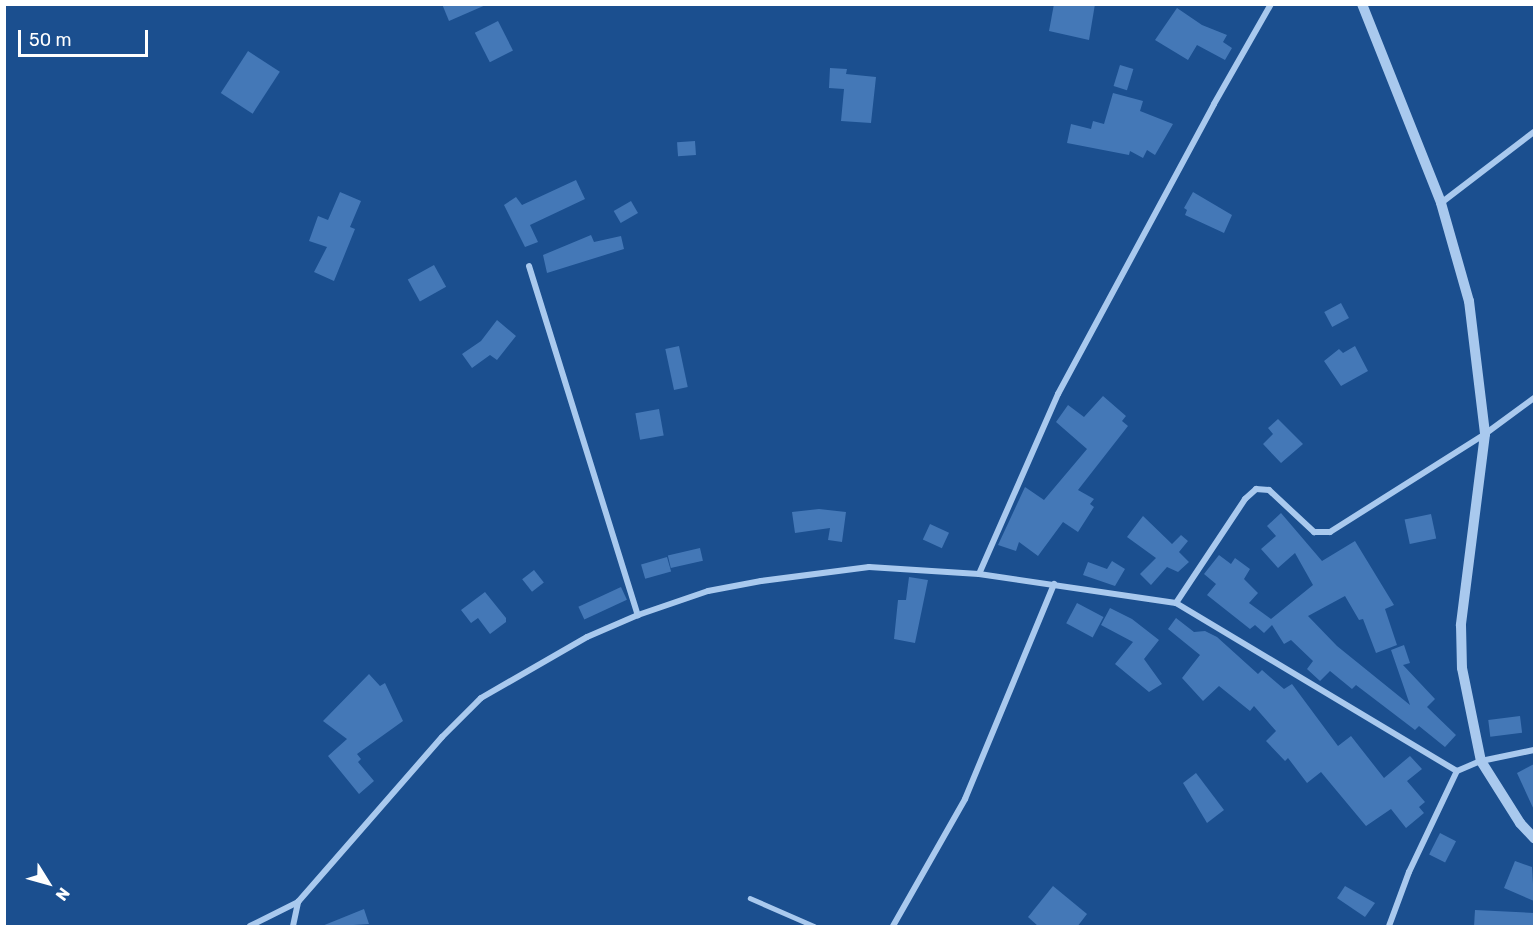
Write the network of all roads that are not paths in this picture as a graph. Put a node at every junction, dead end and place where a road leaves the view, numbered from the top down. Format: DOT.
graph roads {
  1 [pos="1271,4"];
  2 [pos="1362,4"];
  3 [pos="1534,132"];
  4 [pos="1441,203"];
  5 [pos="529,266"];
  6 [pos="1534,398"];
  7 [pos="1485,434"];
  8 [pos="979,574"];
  9 [pos="1054,584"];
  10 [pos="1176,603"];
  11 [pos="638,615"];
  12 [pos="1534,750"];
  13 [pos="1480,761"];
  14 [pos="1457,771"];
  15 [pos="1534,838"];
  16 [pos="750,898"];
  17 [pos="298,902"];
  18 [pos="250,927"];
  19 [pos="293,927"];
  20 [pos="814,927"];
  21 [pos="893,927"];
  22 [pos="1389,927"];
  1 -- 8 [label="street"];
  2 -- 4 [label="street"];
  3 -- 4 [label="street"];
  4 -- 7 [label="street"];
  5 -- 11 [label="street"];
  6 -- 7 [label="street"];
  7 -- 10 [label="street"];
  7 -- 13 [label="street"];
  8 -- 9 [label="street"];
  8 -- 11 [label="street"];
  9 -- 10 [label="street"];
  9 -- 21 [label="street"];
  10 -- 14 [label="street"];
  11 -- 17 [label="street"];
  12 -- 13 [label="street"];
  13 -- 14 [label="street"];
  13 -- 15 [label="street"];
  14 -- 22 [label="street"];
  16 -- 20 [label="lane"];
  17 -- 18 [label="street"];
  17 -- 19 [label="street"];
}
